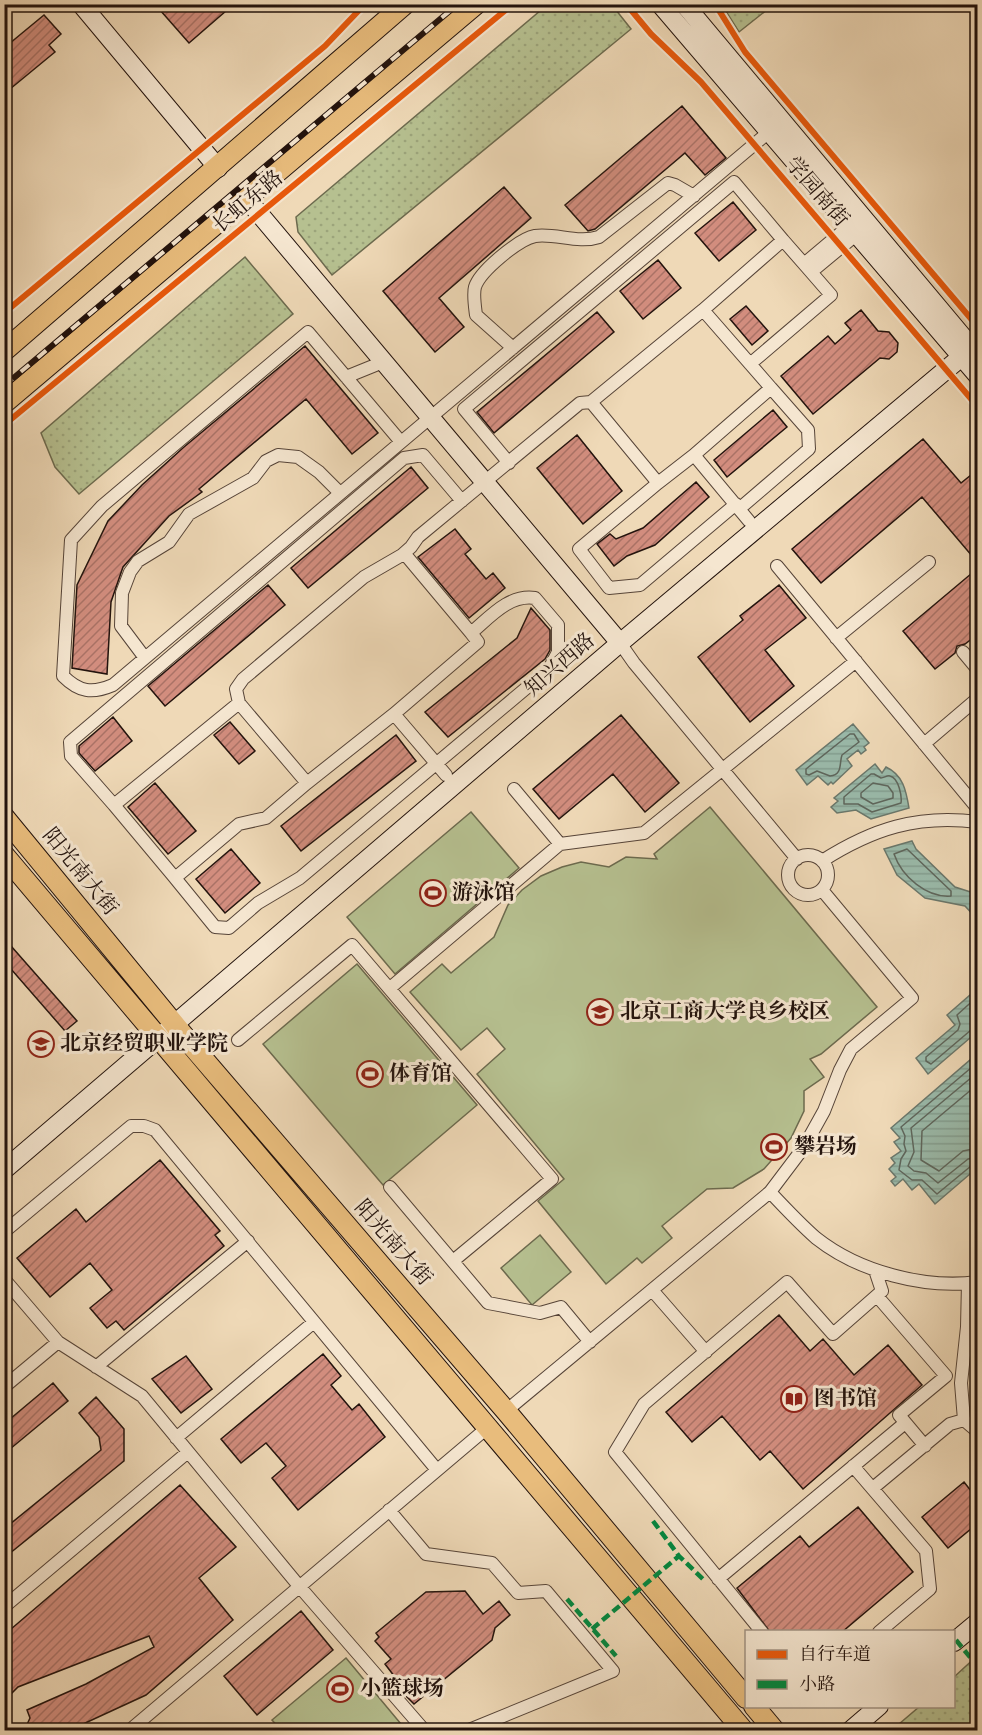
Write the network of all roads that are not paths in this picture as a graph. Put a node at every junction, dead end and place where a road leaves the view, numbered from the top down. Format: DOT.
graph roads {
  1 [pos="81,4"];
  2 [pos="405,4"];
  3 [pos="476,4"];
  4 [pos="660,4"];
  5 [pos="684,4"];
  6 [pos="769,132"];
  7 [pos="218,168"];
  8 [pos="694,196"];
  9 [pos="246,198"];
  10 [pos="853,230"];
  11 [pos="783,240"];
  12 [pos="808,268"];
  13 [pos="703,310"];
  14 [pos="513,348"];
  15 [pos="4,351"];
  16 [pos="972,351"];
  17 [pos="383,362"];
  18 [pos="750,364"];
  19 [pos="978,376"];
  20 [pos="346,377"];
  21 [pos="771,388"];
  22 [pos="4,402"];
  23 [pos="591,402"];
  24 [pos="430,418"];
  25 [pos="401,442"];
  26 [pos="694,455"];
  27 [pos="509,463"];
  28 [pos="484,483"];
  29 [pos="658,483"];
  30 [pos="340,493"];
  31 [pos="462,501"];
  32 [pos="737,506"];
  33 [pos="749,521"];
  34 [pos="404,554"];
  35 [pos="929,562"];
  36 [pos="777,566"];
  37 [pos="471,633"];
  38 [pos="836,638"];
  39 [pos="620,643"];
  40 [pos="963,652"];
  41 [pos="144,658"];
  42 [pos="855,661"];
  43 [pos="978,670"];
  44 [pos="978,698"];
  45 [pos="238,703"];
  46 [pos="394,714"];
  47 [pos="924,744"];
  48 [pos="436,763"];
  49 [pos="723,769"];
  50 [pos="446,775"];
  51 [pos="307,783"];
  52 [pos="514,789"];
  53 [pos="114,806"];
  54 [pos="978,809"];
  55 [pos="4,818"];
  56 [pos="978,822"];
  57 [pos="560,844"];
  58 [pos="4,855"];
  59 [pos="797,859"];
  60 [pos="822,861"];
  61 [pos="175,878"];
  62 [pos="822,890"];
  63 [pos="390,988"];
  64 [pos="174,1025"];
  65 [pos="159,1038"];
  66 [pos="238,1040"];
  67 [pos="4,1170"];
  68 [pos="390,1187"];
  69 [pos="770,1192"];
  70 [pos="4,1232"];
  71 [pos="248,1242"];
  72 [pos="453,1261"];
  73 [pos="875,1270"];
  74 [pos="4,1279"];
  75 [pos="973,1283"];
  76 [pos="652,1290"];
  77 [pos="878,1296"];
  78 [pos="314,1322"];
  79 [pos="58,1342"];
  80 [pos="590,1342"];
  81 [pos="706,1352"];
  82 [pos="96,1367"];
  83 [pos="4,1387"];
  84 [pos="506,1411"];
  85 [pos="964,1420"];
  86 [pos="905,1423"];
  87 [pos="487,1428"];
  88 [pos="978,1432"];
  89 [pos="176,1438"];
  90 [pos="925,1446"];
  91 [pos="188,1452"];
  92 [pos="853,1466"];
  93 [pos="437,1470"];
  94 [pos="873,1488"];
  95 [pos="389,1510"];
  96 [pos="718,1579"];
  97 [pos="299,1586"];
  98 [pos="4,1607"];
  99 [pos="978,1622"];
  100 [pos="760,1630"];
  101 [pos="881,1630"];
  102 [pos="955,1641"];
  103 [pos="745,1696"];
  104 [pos="755,1708"];
  105 [pos="878,1708"];
  106 [pos="129,1731"];
  107 [pos="424,1731"];
  108 [pos="469,1731"];
  109 [pos="743,1731"];
  110 [pos="774,1731"];
  111 [pos="851,1731"];
  1 -- 7 [label="street"];
  2 -- 7 [label="main road"];
  3 -- 9 [label="main road, 长虹东路"];
  4 -- 6 [label="street, 学园南街"];
  5 -- 16 [label="street, 学园南街"];
  6 -- 8 [label="street"];
  6 -- 10 [label="street, 学园南街"];
  7 -- 15 [label="main road"];
  8 -- 14 [label="street"];
  8 -- 14 [label="street"];
  9 -- 17 [label="street"];
  9 -- 22 [label="main road, 长虹东路"];
  10 -- 12 [label="street"];
  10 -- 16 [label="street, 学园南街"];
  11 -- 12 [label="street"];
  11 -- 13 [label="street"];
  11 -- 27 [label="street"];
  12 -- 18 [label="street"];
  13 -- 18 [label="street"];
  13 -- 23 [label="street"];
  14 -- 24 [label="street"];
  16 -- 19 [label="street, 学园南街"];
  16 -- 39 [label="street, 知兴西路"];
  17 -- 20 [label="street"];
  17 -- 24 [label="street"];
  18 -- 21 [label="street"];
  20 -- 25 [label="street"];
  20 -- 41 [label="street"];
  21 -- 26 [label="street"];
  21 -- 32 [label="street"];
  23 -- 27 [label="street"];
  23 -- 29 [label="street"];
  24 -- 25 [label="street"];
  24 -- 28 [label="street"];
  25 -- 30 [label="street"];
  26 -- 29 [label="street"];
  26 -- 32 [label="street"];
  27 -- 28 [label="street"];
  28 -- 31 [label="street"];
  28 -- 39 [label="street"];
  29 -- 32 [label="street"];
  30 -- 41 [label="street"];
  30 -- 41 [label="street"];
  31 -- 34 [label="street"];
  31 -- 53 [label="street"];
  32 -- 33 [label="street"];
  34 -- 37 [label="street"];
  34 -- 45 [label="street"];
  35 -- 38 [label="street"];
  36 -- 38 [label="street"];
  37 -- 46 [label="street"];
  37 -- 48 [label="street"];
  38 -- 42 [label="street"];
  39 -- 49 [label="street"];
  39 -- 64 [label="street, 知兴西路"];
  40 -- 43 [label="street"];
  42 -- 47 [label="street"];
  42 -- 49 [label="street"];
  44 -- 47 [label="street"];
  45 -- 51 [label="street"];
  45 -- 53 [label="street"];
  46 -- 48 [label="street"];
  46 -- 51 [label="street"];
  47 -- 54 [label="street"];
  48 -- 50 [label="street"];
  48 -- 61 [label="street"];
  49 -- 57 [label="street"];
  49 -- 59 [label="street"];
  51 -- 61 [label="street"];
  52 -- 57 [label="street"];
  53 -- 61 [label="street"];
  55 -- 64 [label="main road, 阳光南大街"];
  56 -- 60 [label="street"];
  57 -- 63 [label="street"];
  58 -- 65 [label="main road"];
  59 -- 60 [label="street"];
  59 -- 62 [label="street"];
  60 -- 62 [label="street"];
  62 -- 69 [label="street"];
  63 -- 66 [label="street"];
  63 -- 72 [label="street"];
  64 -- 65 [label="street, 知兴西路"];
  64 -- 84 [label="main road, 阳光南大街"];
  65 -- 67 [label="street, 知兴西路"];
  65 -- 87 [label="main road"];
  68 -- 72 [label="street"];
  69 -- 73 [label="street"];
  69 -- 76 [label="street"];
  70 -- 71 [label="street"];
  71 -- 78 [label="street"];
  71 -- 82 [label="street"];
  72 -- 80 [label="street"];
  73 -- 75 [label="street"];
  73 -- 77 [label="street"];
  74 -- 79 [label="street"];
  75 -- 85 [label="street"];
  76 -- 80 [label="street"];
  76 -- 81 [label="street"];
  77 -- 81 [label="street"];
  77 -- 86 [label="street"];
  78 -- 89 [label="street"];
  78 -- 93 [label="street"];
  79 -- 82 [label="street"];
  79 -- 83 [label="street"];
  80 -- 84 [label="street"];
  81 -- 96 [label="street"];
  82 -- 89 [label="street"];
  84 -- 103 [label="main road, 阳光南大街"];
  85 -- 88 [label="street"];
  85 -- 90 [label="street"];
  86 -- 90 [label="street"];
  86 -- 92 [label="street"];
  87 -- 93 [label="street"];
  87 -- 109 [label="main road"];
  89 -- 91 [label="street"];
  90 -- 94 [label="street"];
  91 -- 97 [label="street"];
  91 -- 98 [label="street"];
  92 -- 94 [label="street"];
  92 -- 96 [label="street"];
  93 -- 95 [label="street"];
  94 -- 101 [label="street"];
  95 -- 97 [label="street"];
  95 -- 108 [label="street"];
  96 -- 100 [label="street"];
  97 -- 106 [label="street"];
  97 -- 107 [label="street"];
  99 -- 102 [label="street"];
  104 -- 110 [label="main road"];
  105 -- 111 [label="street"];
}
